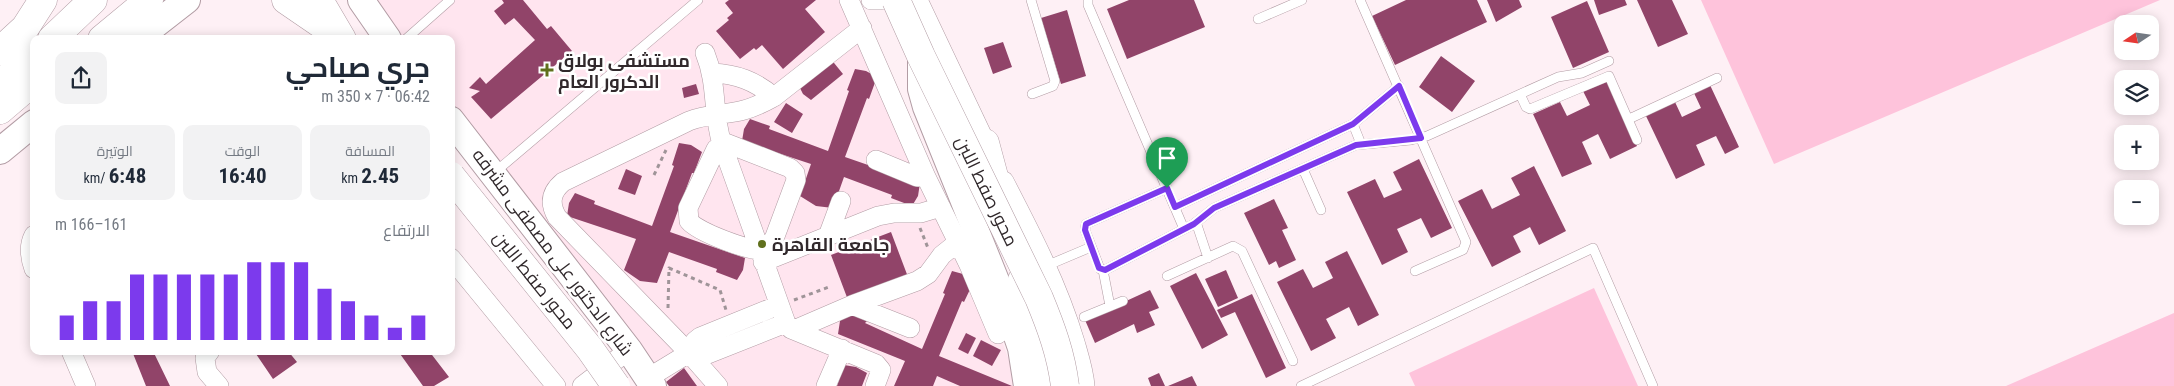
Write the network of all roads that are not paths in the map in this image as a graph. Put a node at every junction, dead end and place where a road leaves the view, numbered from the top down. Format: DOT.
graph roads {
  1 [pos="43,0"];
  2 [pos="93,0"];
  3 [pos="122,0"];
  4 [pos="149,0"];
  5 [pos="187,0"];
  6 [pos="286,0"];
  7 [pos="319,0"];
  8 [pos="362,0"];
  9 [pos="450,0"];
  10 [pos="698,0"];
  11 [pos="849,0"];
  12 [pos="871,0"];
  13 [pos="881,0"];
  14 [pos="896,0"];
  15 [pos="918,0"];
  16 [pos="1031,0"];
  17 [pos="1088,0"];
  18 [pos="1302,0"];
  19 [pos="1360,0"];
  20 [pos="1285,3"];
  21 [pos="1258,19"];
  22 [pos="862,28"];
  23 [pos="56,35"];
  24 [pos="84,35"];
  25 [pos="107,35"];
  26 [pos="142,35"];
  27 [pos="337,35"];
  28 [pos="339,35"];
  29 [pos="385,35"];
  30 [pos="411,35"];
  31 [pos="0,51"];
  32 [pos="705,53"];
  33 [pos="921,56"];
  34 [pos="30,58"];
  35 [pos="1609,61"];
  36 [pos="712,73"];
  37 [pos="1717,78"];
  38 [pos="0,84"];
  39 [pos="30,84"];
  40 [pos="1399,86"];
  41 [pos="1032,94"];
  42 [pos="1520,94"];
  43 [pos="774,97"];
  44 [pos="30,102"];
  45 [pos="0,110"];
  46 [pos="716,113"];
  47 [pos="1629,119"];
  48 [pos="1353,124"];
  49 [pos="455,125"];
  50 [pos="30,126"];
  51 [pos="0,128"];
  52 [pos="1421,138"];
  53 [pos="1637,140"];
  54 [pos="985,143"];
  55 [pos="722,144"];
  56 [pos="1361,144"];
  57 [pos="0,151"];
  58 [pos="876,160"];
  59 [pos="1303,169"];
  60 [pos="494,173"];
  61 [pos="926,177"];
  62 [pos="455,181"];
  63 [pos="1167,188"];
  64 [pos="841,201"];
  65 [pos="941,207"];
  66 [pos="1175,207"];
  67 [pos="1321,210"];
  68 [pos="1196,222"];
  69 [pos="1184,229"];
  70 [pos="828,236"];
  71 [pos="30,242"];
  72 [pos="957,242"];
  73 [pos="1091,248"];
  74 [pos="30,256"];
  75 [pos="761,256"];
  76 [pos="1208,258"];
  77 [pos="455,263"];
  78 [pos="1046,266"];
  79 [pos="1103,270"];
  80 [pos="1415,271"];
  81 [pos="1167,276"];
  82 [pos="1123,301"];
  83 [pos="779,305"];
  84 [pos="852,305"];
  85 [pos="1110,306"];
  86 [pos="1084,317"];
  87 [pos="790,326"];
  88 [pos="910,328"];
  89 [pos="998,334"];
  90 [pos="842,349"];
  91 [pos="689,353"];
  92 [pos="72,355"];
  93 [pos="207,355"];
  94 [pos="1293,361"];
  95 [pos="643,371"];
  96 [pos="86,386"];
  97 [pos="219,386"];
  98 [pos="556,386"];
  99 [pos="582,386"];
  100 [pos="618,386"];
  101 [pos="718,386"];
  102 [pos="826,386"];
  103 [pos="875,386"];
  104 [pos="1026,386"];
  105 [pos="1044,386"];
  106 [pos="1065,386"];
  107 [pos="1085,386"];
  108 [pos="1301,386"];
  109 [pos="1653,386"];
  1 -- 31 [label="main road"];
  2 -- 23 [label="main road"];
  3 -- 24 [label="main road"];
  4 -- 25 [label="main road"];
  5 -- 26 [label="street"];
  6 -- 27 [label="main road"];
  7 -- 28 [label="main road"];
  8 -- 29 [label="street"];
  9 -- 30 [label="lane"];
  10 -- 60 [label="lane"];
  11 -- 22 [label="street"];
  12 -- 13 [label="street"];
  14 -- 33 [label="main road, محور صفط اللبن, bridge"];
  15 -- 54 [label="street"];
  16 -- 41 [label="lane"];
  17 -- 63 [label="lane"];
  18 -- 20 [label="lane"];
  19 -- 40 [label="lane"];
  20 -- 21 [label="lane"];
  22 -- 43 [label="street"];
  22 -- 61 [label="street"];
  32 -- 36 [label="street"];
  33 -- 104 [label="street"];
  33 -- 106 [label="main road, محور صفط اللبن, bridge"];
  34 -- 38 [label="main road"];
  35 -- 42 [label="lane"];
  36 -- 43 [label="street"];
  36 -- 46 [label="street"];
  37 -- 47 [label="lane"];
  39 -- 45 [label="main road"];
  40 -- 48 [label="lane"];
  40 -- 52 [label="lane"];
  42 -- 47 [label="lane"];
  42 -- 52 [label="lane"];
  43 -- 46 [label="street"];
  44 -- 51 [label="main road"];
  46 -- 55 [label="street"];
  46 -- 91 [label="street"];
  47 -- 53 [label="lane"];
  48 -- 56 [label="lane"];
  48 -- 66 [label="lane"];
  49 -- 60 [label="street, شارع الدكتور على مصطفى مشرفه"];
  50 -- 57 [label="street"];
  52 -- 56 [label="lane"];
  52 -- 80 [label="lane"];
  54 -- 78 [label="street"];
  54 -- 105 [label="main road"];
  55 -- 75 [label="street"];
  55 -- 75 [label="street"];
  55 -- 75 [label="street"];
  56 -- 59 [label="lane"];
  58 -- 61 [label="street"];
  59 -- 67 [label="lane"];
  59 -- 68 [label="lane"];
  60 -- 95 [label="street, شارع الدكتور على مصطفى مشرفه"];
  61 -- 65 [label="street"];
  62 -- 100 [label="main road, محور صفط اللبن, bridge"];
  63 -- 66 [label="lane"];
  63 -- 73 [label="lane"];
  64 -- 70 [label="street"];
  65 -- 70 [label="street"];
  65 -- 72 [label="street"];
  66 -- 69 [label="lane"];
  68 -- 69 [label="lane"];
  68 -- 76 [label="lane"];
  69 -- 79 [label="lane"];
  70 -- 75 [label="street"];
  71 -- 74 [label="street"];
  72 -- 84 [label="street"];
  72 -- 89 [label="street"];
  73 -- 78 [label="lane"];
  73 -- 79 [label="lane"];
  75 -- 83 [label="street"];
  76 -- 81 [label="lane"];
  76 -- 94 [label="lane"];
  77 -- 98 [label="street"];
  78 -- 107 [label="street"];
  79 -- 85 [label="lane"];
  82 -- 85 [label="lane"];
  83 -- 87 [label="street"];
  83 -- 91 [label="street"];
  84 -- 87 [label="street"];
  84 -- 88 [label="street"];
  85 -- 86 [label="lane"];
  87 -- 90 [label="street"];
  87 -- 91 [label="street"];
  90 -- 102 [label="street"];
  90 -- 103 [label="street"];
  91 -- 95 [label="street"];
  91 -- 101 [label="street"];
  92 -- 96 [label="street"];
  93 -- 97 [label="street"];
  95 -- 99 [label="street"];
  95 -- 100 [label="street"];
  108 -- 109 [label="lane"];
}
